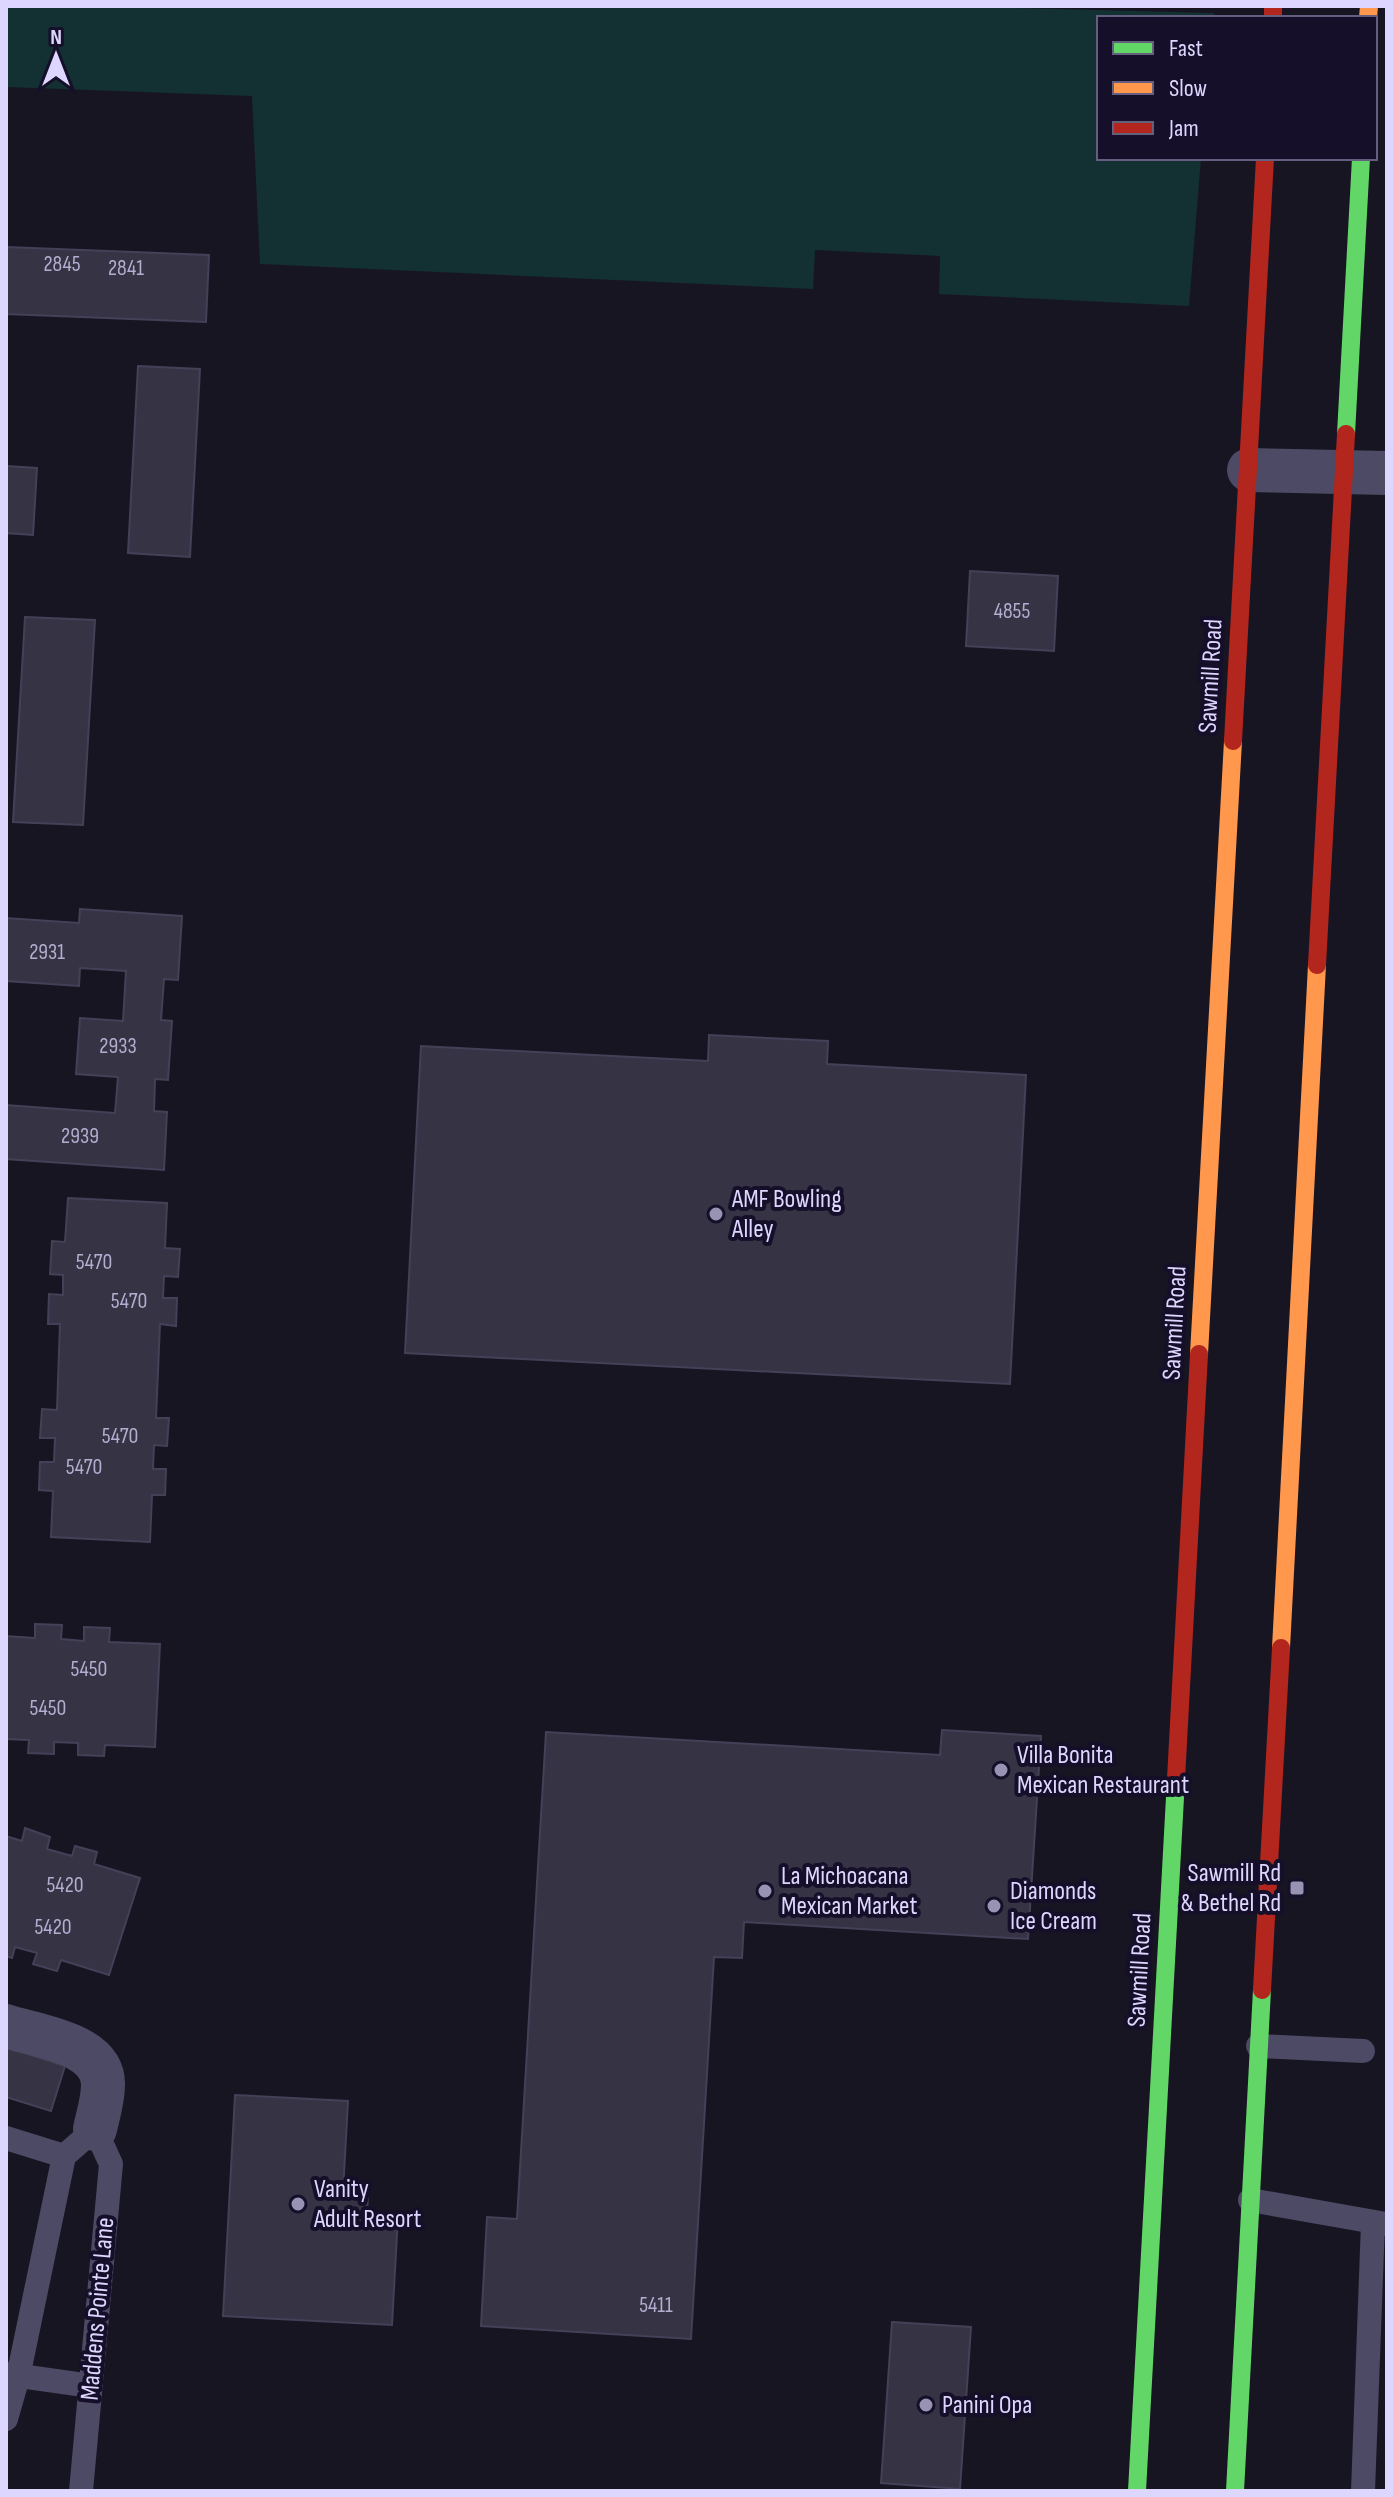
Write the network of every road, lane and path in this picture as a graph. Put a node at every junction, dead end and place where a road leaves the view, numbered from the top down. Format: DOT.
graph roads {
  1 [pos="1265,160"];
  2 [pos="1361,160"];
  3 [pos="1249,470"];
  4 [pos="1344,472"];
  5 [pos="1387,473"];
  6 [pos="6,2026"];
  7 [pos="1258,2046"];
  8 [pos="1363,2051"];
  9 [pos="6,2138"];
  10 [pos="79,2143"];
  11 [pos="1250,2200"];
  12 [pos="1380,2224"];
  13 [pos="12,2376"];
  14 [pos="91,2386"];
  15 [pos="6,2419"];
  16 [pos="81,2491"];
  17 [pos="1137,2491"];
  18 [pos="1235,2491"];
  19 [pos="1363,2491"];
  1 -- 3 [label="main road, Sawmill Road"];
  2 -- 4 [label="main road"];
  3 -- 4 [label="street"];
  3 -- 17 [label="main road, Sawmill Road"];
  4 -- 5 [label="street"];
  4 -- 7 [label="main road"];
  6 -- 10 [label="street, Maddens Pointe Lane"];
  7 -- 8 [label="lane"];
  7 -- 11 [label="main road"];
  9 -- 10 [label="lane"];
  10 -- 13 [label="lane, Maddens Pointe Lane"];
  10 -- 14 [label="lane, Maddens Pointe Lane"];
  11 -- 12 [label="lane"];
  11 -- 18 [label="main road"];
  12 -- 19 [label="lane"];
  13 -- 14 [label="lane"];
  13 -- 15 [label="lane, Maddens Pointe Lane"];
  14 -- 16 [label="lane, Maddens Pointe Lane"];
}
